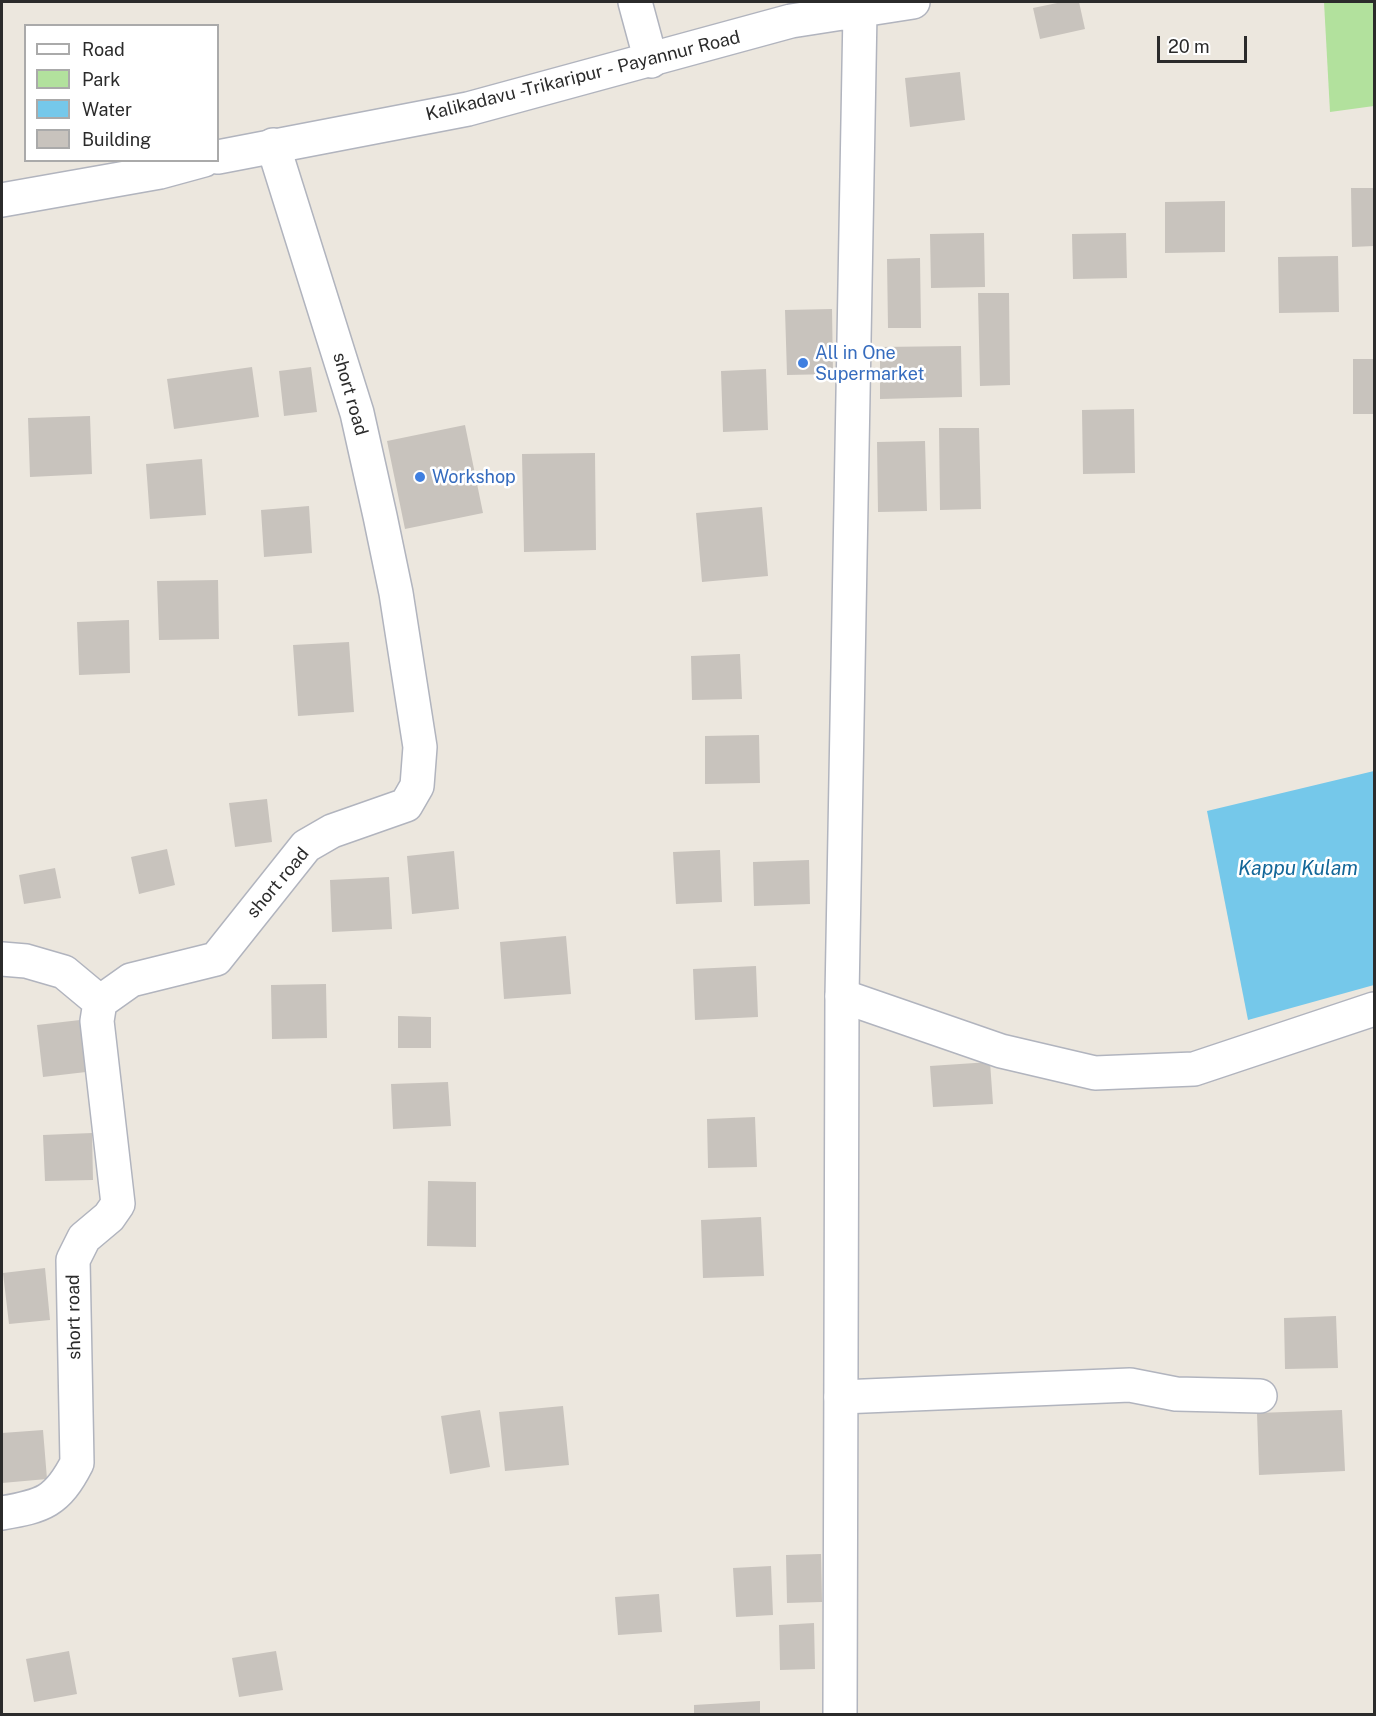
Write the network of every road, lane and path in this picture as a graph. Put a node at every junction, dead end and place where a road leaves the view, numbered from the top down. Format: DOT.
graph roads {
  1 [pos="635,2"];
  2 [pos="913,2"];
  3 [pos="860,12"];
  4 [pos="651,61"];
  5 [pos="273,145"];
  6 [pos="219,157"];
  7 [pos="197,162"];
  8 [pos="2,200"];
  9 [pos="2,958"];
  10 [pos="842,996"];
  11 [pos="100,1002"];
  12 [pos="1374,1009"];
  13 [pos="1260,1396"];
  14 [pos="841,1397"];
  15 [pos="2,1513"];
  16 [pos="840,1714"];
  1 -- 4 [label="street"];
  2 -- 3 [label="street, Kalikadavu -Trikaripur - Payannur Road"];
  3 -- 4 [label="street, Kalikadavu -Trikaripur - Payannur Road"];
  3 -- 10 [label="street"];
  4 -- 5 [label="street, Kalikadavu -Trikaripur - Payannur Road"];
  5 -- 6 [label="street, Kalikadavu -Trikaripur - Payannur Road"];
  5 -- 11 [label="street, short road"];
  7 -- 8 [label="street"];
  9 -- 11 [label="street"];
  10 -- 12 [label="street"];
  10 -- 14 [label="street"];
  11 -- 15 [label="street, short road"];
  13 -- 14 [label="street"];
  14 -- 16 [label="street"];
}
